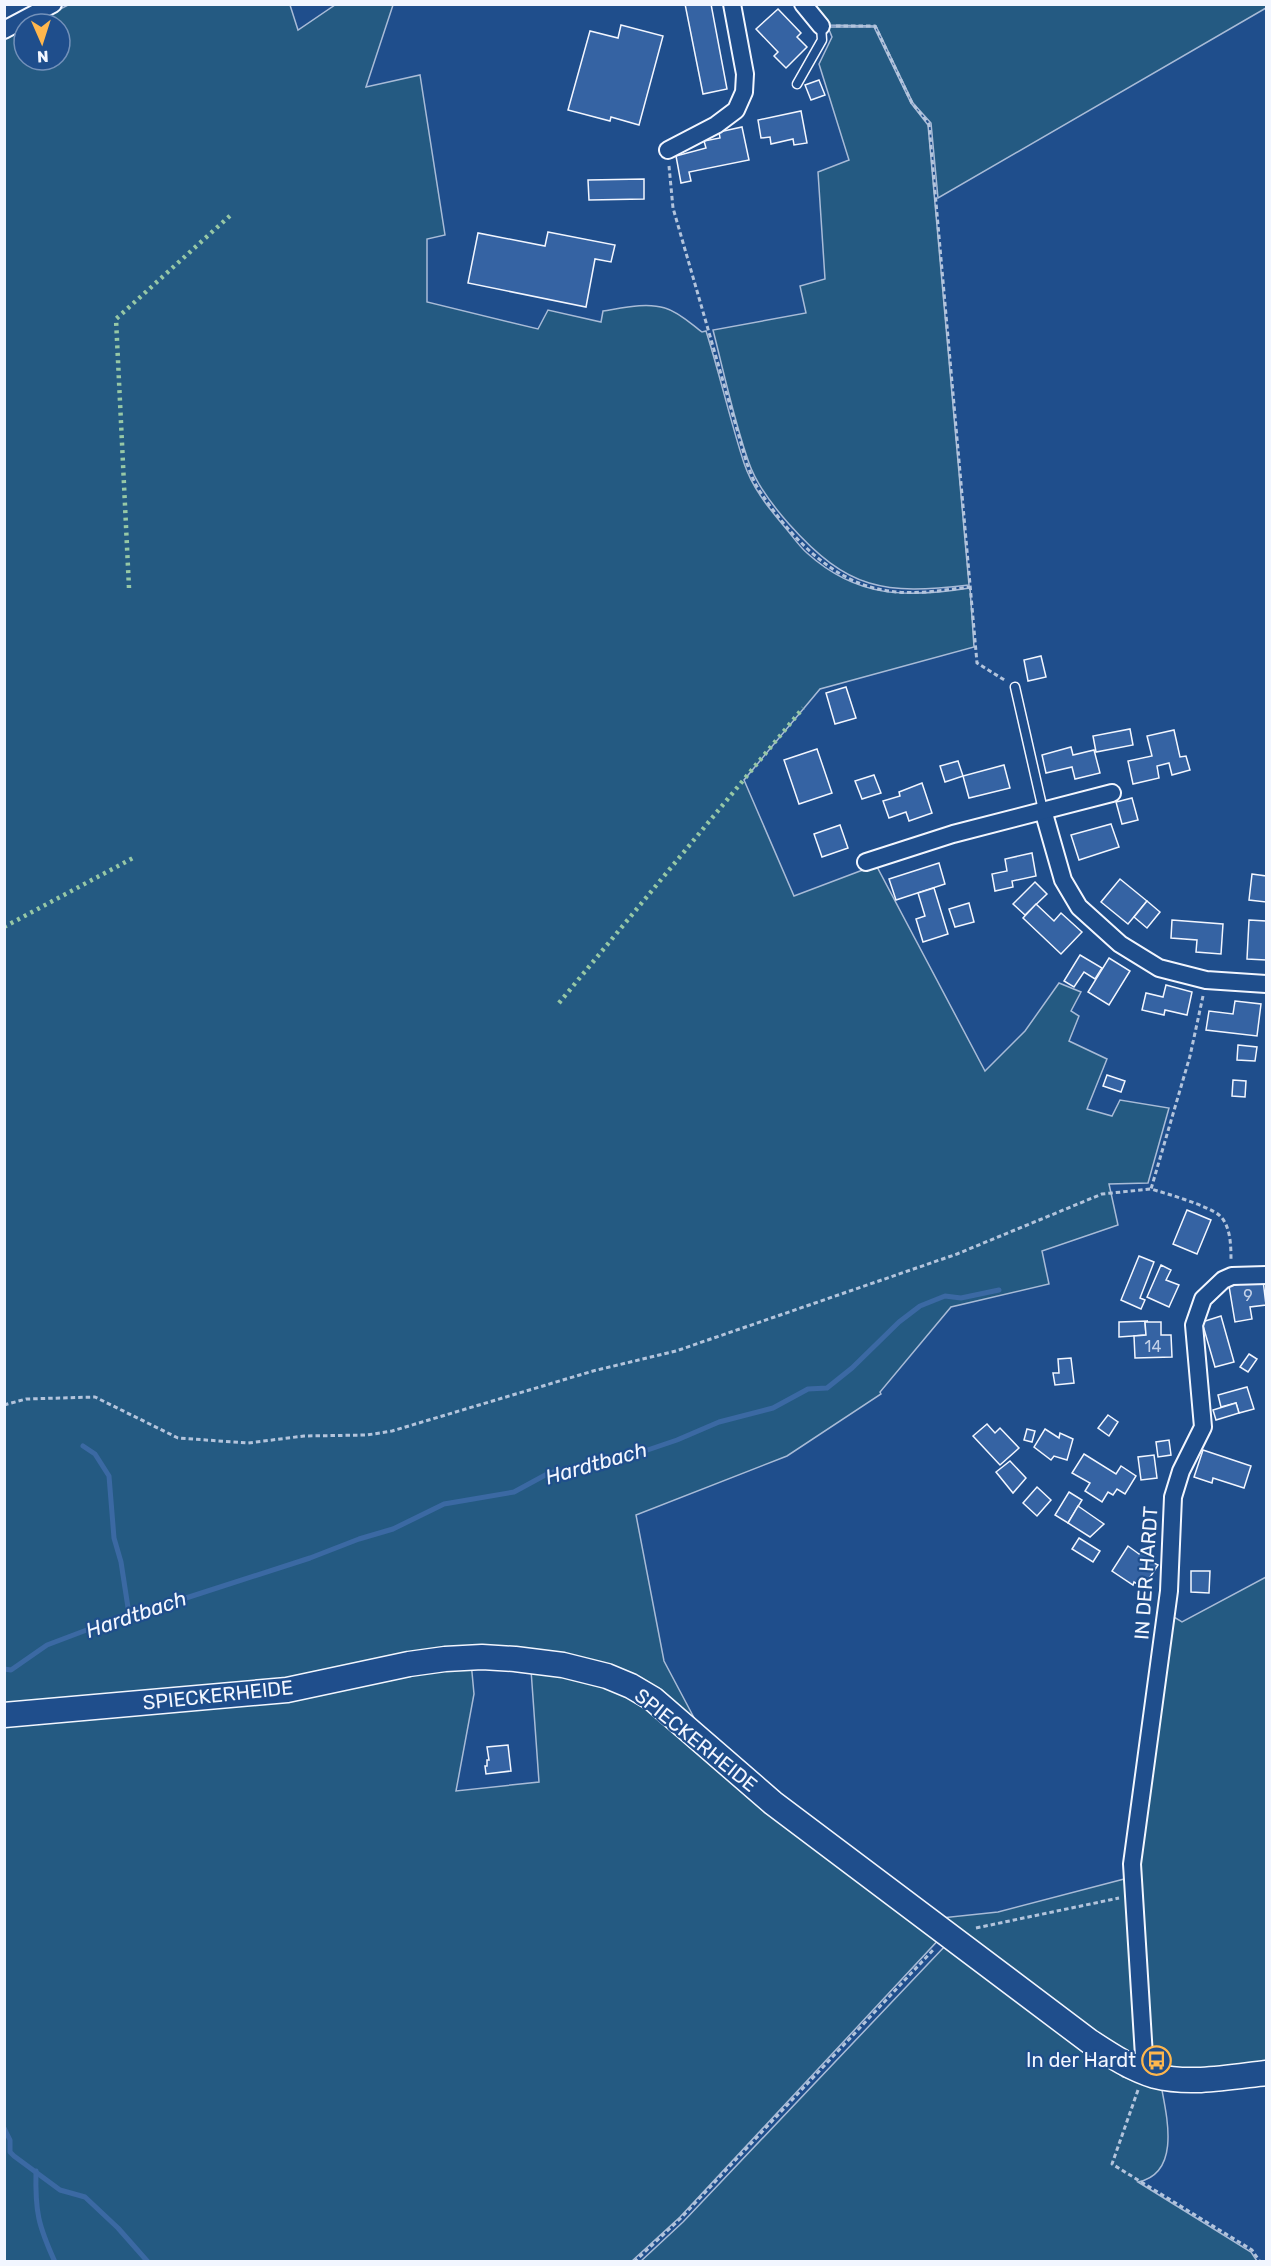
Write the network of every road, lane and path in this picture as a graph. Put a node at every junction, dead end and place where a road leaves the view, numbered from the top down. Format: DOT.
graph roads {
  1 [pos="52,4"];
  2 [pos="732,4"];
  3 [pos="803,4"];
  4 [pos="821,26"];
  5 [pos="4,30"];
  6 [pos="797,84"];
  7 [pos="668,150"];
  8 [pos="970,587"];
  9 [pos="1015,687"];
  10 [pos="1112,793"];
  11 [pos="1043,810"];
  12 [pos="866,862"];
  13 [pos="1206,980"];
  14 [pos="1266,984"];
  15 [pos="1151,1189"];
  16 [pos="1266,1275"];
  17 [pos="1232,1276"];
  18 [pos="4,1406"];
  19 [pos="4,1715"];
  20 [pos="1133,1895"];
  21 [pos="948,1934"];
  22 [pos="1145,2072"];
  23 [pos="1266,2073"];
  24 [pos="634,2262"];
  25 [pos="1260,2262"];
  1 -- 5 [label="street"];
  2 -- 7 [label="street"];
  3 -- 4 [label="street"];
  4 -- 6 [label="lane"];
  4 -- 8 [label="path"];
  7 -- 8 [label="path"];
  8 -- 9 [label="path"];
  9 -- 11 [label="lane"];
  10 -- 11 [label="street"];
  11 -- 12 [label="street"];
  11 -- 13 [label="street"];
  13 -- 14 [label="street"];
  13 -- 15 [label="path"];
  15 -- 17 [label="path"];
  15 -- 18 [label="path"];
  16 -- 17 [label="street"];
  17 -- 20 [label="street, IN DER HARDT"];
  19 -- 21 [label="main road, SPIECKERHEIDE"];
  20 -- 21 [label="path"];
  20 -- 22 [label="street, IN DER HARDT"];
  21 -- 22 [label="main road, SPIECKERHEIDE"];
  21 -- 24 [label="path"];
  22 -- 23 [label="main road, SPIECKERHEIDE"];
  22 -- 25 [label="path"];
}
